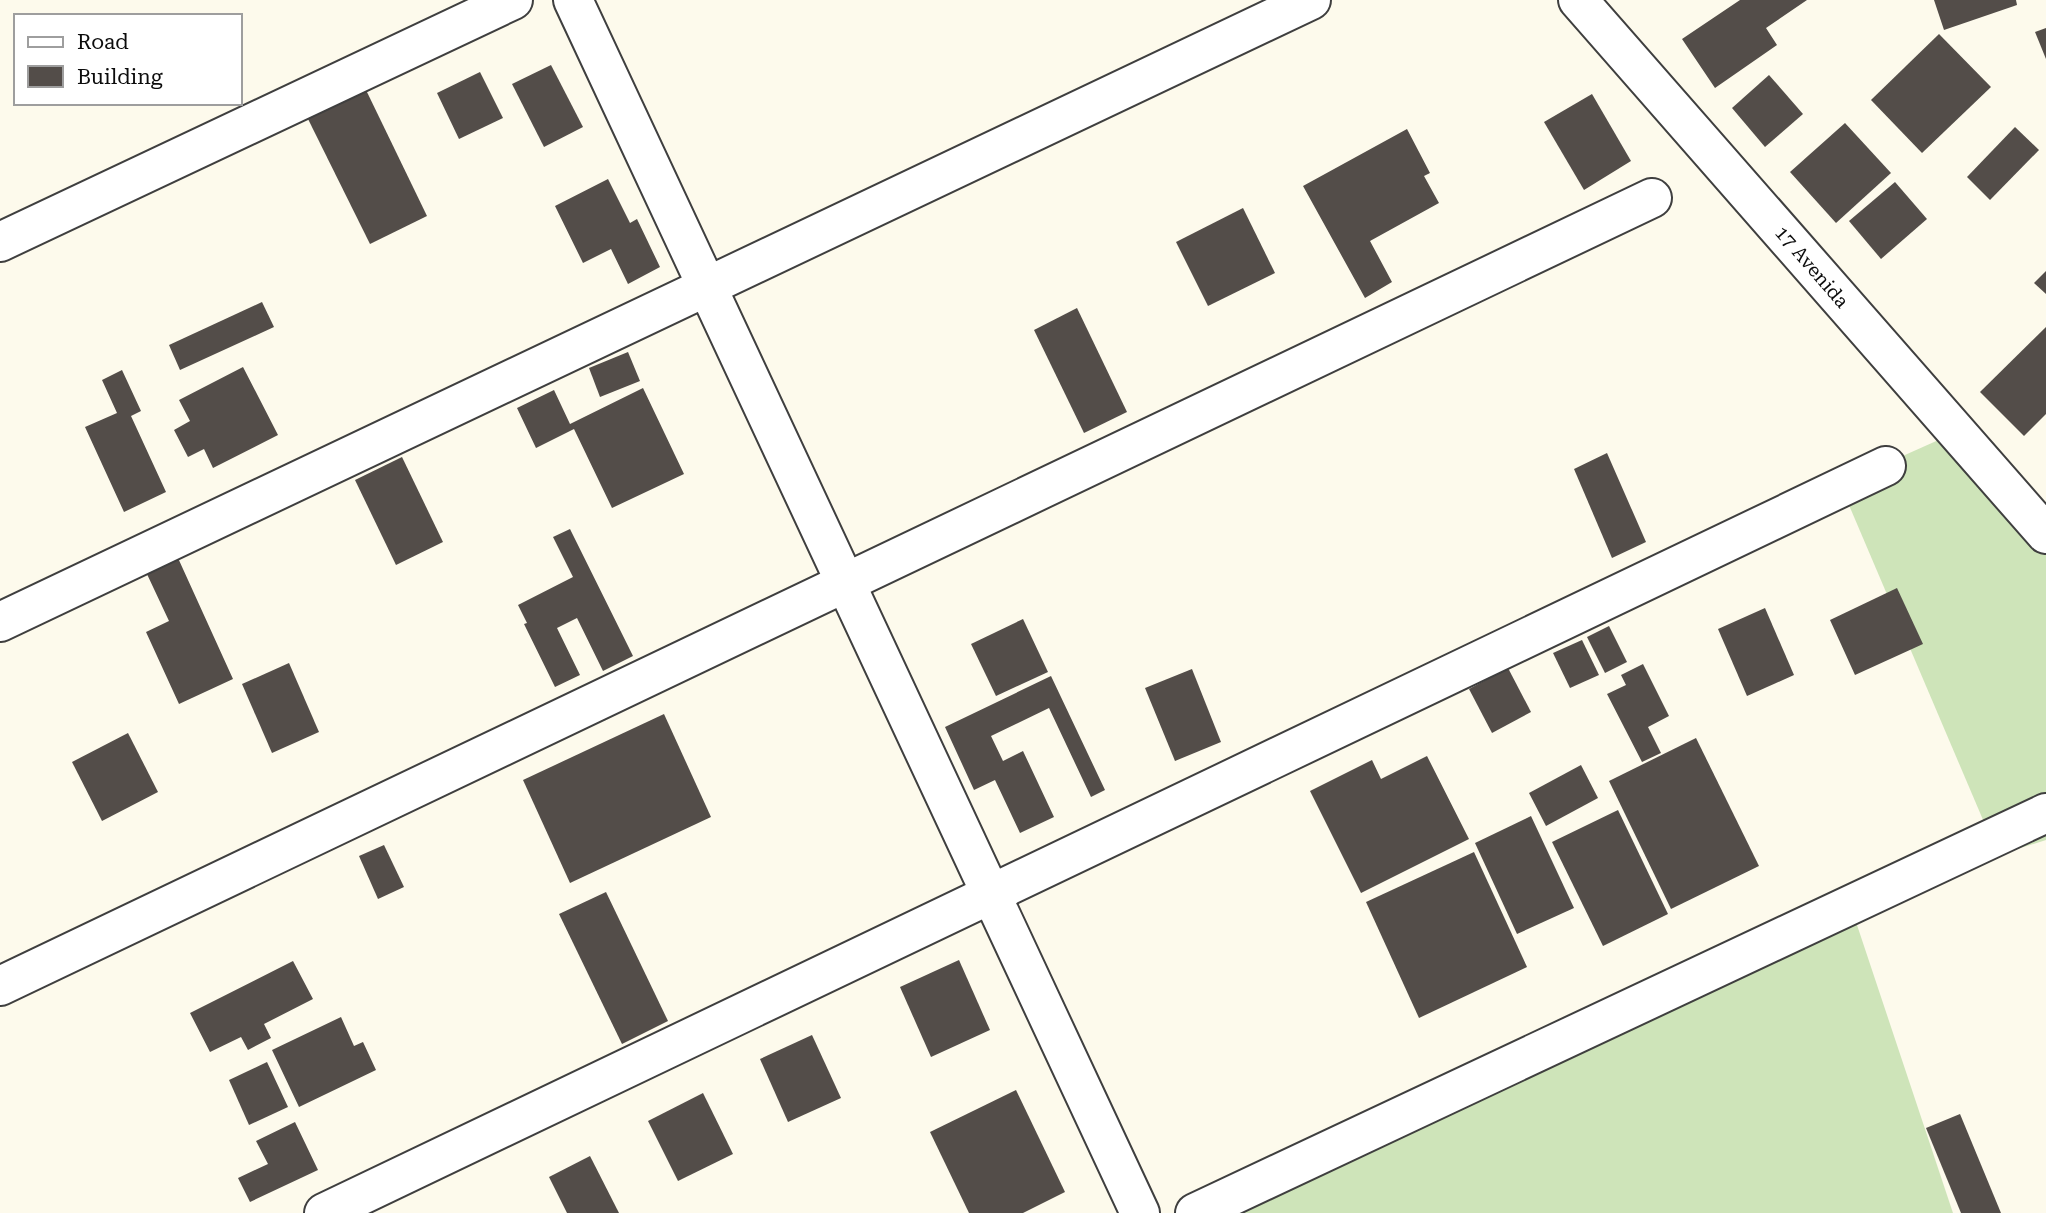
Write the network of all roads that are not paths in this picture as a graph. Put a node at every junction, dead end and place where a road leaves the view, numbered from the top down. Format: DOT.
graph roads {
  1 [pos="513,0"];
  2 [pos="573,0"];
  3 [pos="1311,0"];
  4 [pos="1578,0"];
  5 [pos="1652,198"];
  6 [pos="0,242"];
  7 [pos="707,286"];
  8 [pos="1886,466"];
  9 [pos="2046,534"];
  10 [pos="845,583"];
  11 [pos="0,622"];
  12 [pos="2046,813"];
  13 [pos="991,894"];
  14 [pos="0,986"];
  15 [pos="324,1213"];
  16 [pos="1140,1213"];
  17 [pos="1195,1213"];
  1 -- 6 [label="street"];
  2 -- 7 [label="street"];
  3 -- 7 [label="street"];
  4 -- 9 [label="street, 17 Avenida"];
  5 -- 10 [label="street"];
  7 -- 10 [label="street"];
  7 -- 11 [label="street"];
  8 -- 13 [label="street"];
  10 -- 13 [label="street"];
  10 -- 14 [label="street"];
  12 -- 17 [label="street"];
  13 -- 15 [label="street"];
  13 -- 16 [label="street"];
}
